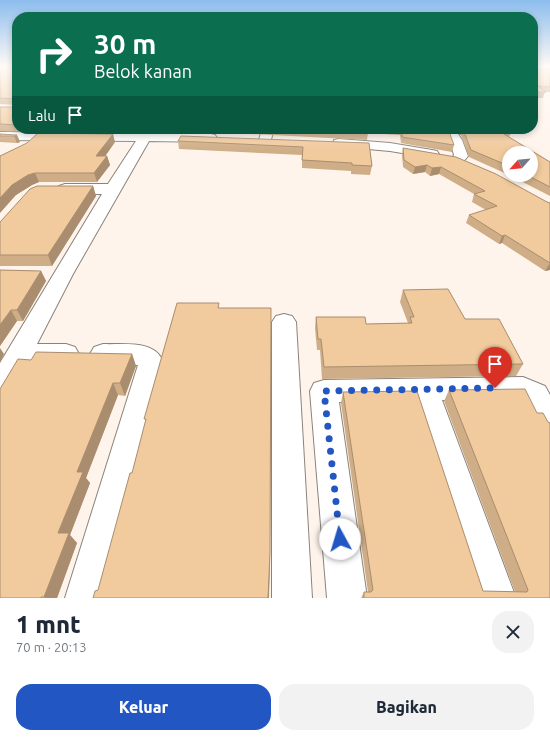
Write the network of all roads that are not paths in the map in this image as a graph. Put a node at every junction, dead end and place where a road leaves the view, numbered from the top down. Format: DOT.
graph roads {
  1 [pos="63,134"];
  2 [pos="83,134"];
  3 [pos="339,134"];
  4 [pos="452,134"];
  5 [pos="266,135"];
  6 [pos="0,136"];
  7 [pos="37,137"];
  8 [pos="116,137"];
  9 [pos="145,137"];
  10 [pos="222,138"];
  11 [pos="250,140"];
  12 [pos="279,141"];
  13 [pos="324,142"];
  14 [pos="340,143"];
  15 [pos="19,151"];
  16 [pos="133,157"];
  17 [pos="458,159"];
  18 [pos="474,165"];
  19 [pos="54,188"];
  20 [pos="113,188"];
  21 [pos="39,274"];
  22 [pos="63,274"];
  23 [pos="284,322"];
  24 [pos="20,353"];
  25 [pos="0,386"];
  26 [pos="424,389"];
  27 [pos="550,423"];
  28 [pos="85,598"];
  29 [pos="292,598"];
  30 [pos="347,598"];
  31 [pos="496,598"];
  1 -- 7 [label="street"];
  2 -- 8 [label="street"];
  3 -- 14 [label="street"];
  4 -- 17 [label="street"];
  5 -- 11 [label="street"];
  5 -- 12 [label="street"];
  6 -- 7 [label="street"];
  7 -- 15 [label="street"];
  8 -- 9 [label="street"];
  8 -- 16 [label="street"];
  9 -- 10 [label="street"];
  9 -- 16 [label="street"];
  13 -- 14 [label="street"];
  14 -- 17 [label="street"];
  16 -- 20 [label="street"];
  17 -- 18 [label="street"];
  19 -- 20 [label="street"];
  20 -- 22 [label="street"];
  21 -- 22 [label="street"];
  22 -- 24 [label="street"];
  23 -- 29 [label="street"];
  24 -- 25 [label="street"];
  24 -- 28 [label="street"];
  26 -- 27 [label="street"];
  26 -- 30 [label="street"];
  26 -- 31 [label="street"];
}
